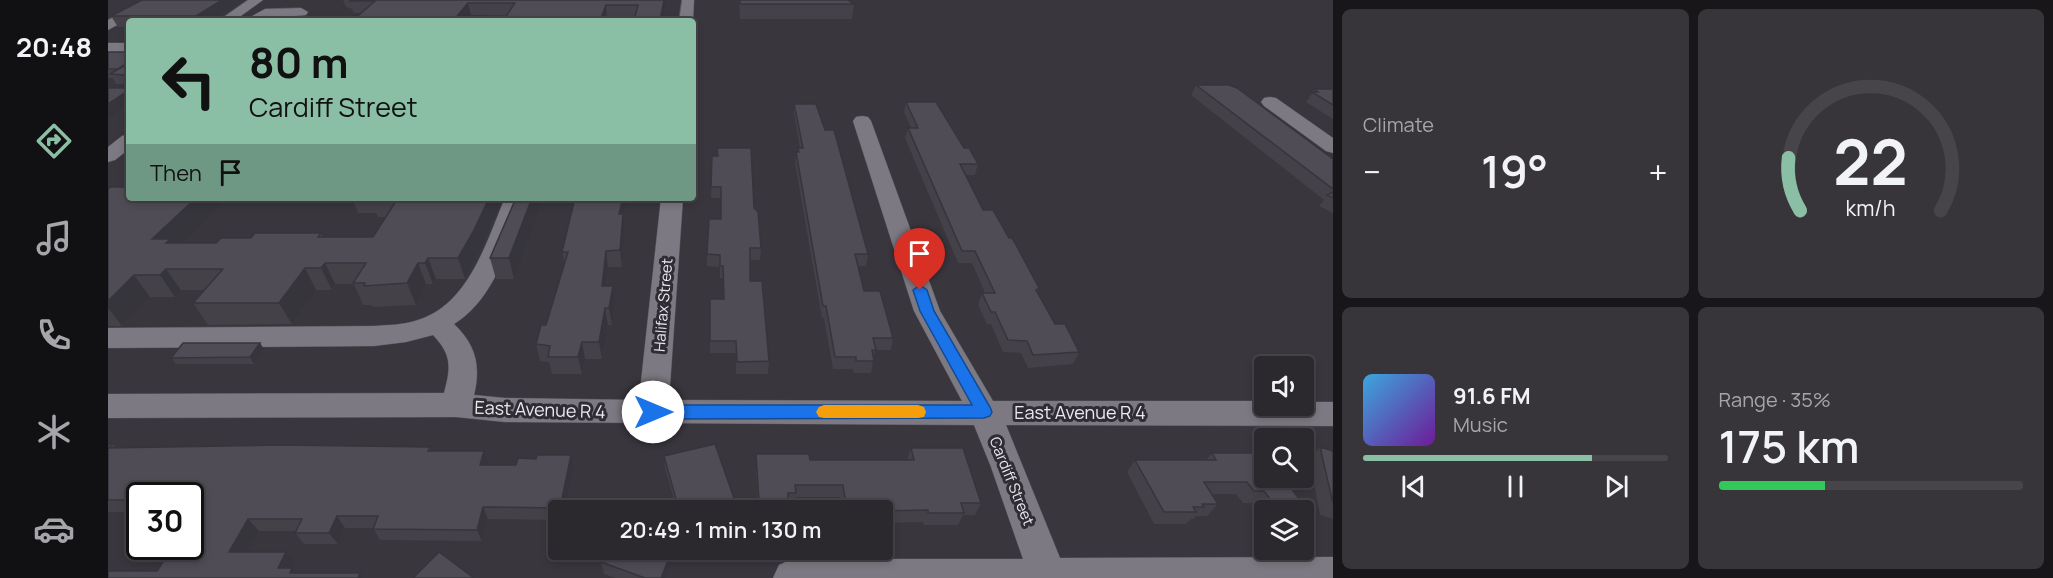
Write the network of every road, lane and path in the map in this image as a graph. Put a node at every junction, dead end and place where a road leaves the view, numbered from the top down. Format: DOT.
graph roads {
  1 [pos="157,0"];
  2 [pos="257,0"];
  3 [pos="282,0"];
  4 [pos="688,0"];
  5 [pos="265,13"];
  6 [pos="230,18"];
  7 [pos="256,18"];
  8 [pos="292,18"];
  9 [pos="686,18"];
  10 [pos="108,26"];
  11 [pos="108,38"];
  12 [pos="126,38"];
  13 [pos="108,48"];
  14 [pos="126,48"];
  15 [pos="1270,102"];
  16 [pos="862,121"];
  17 [pos="1333,147"];
  18 [pos="515,201"];
  19 [pos="672,201"];
  20 [pos="437,323"];
  21 [pos="108,338"];
  22 [pos="456,405"];
  23 [pos="108,406"];
  24 [pos="653,412"];
  25 [pos="984,412"];
  26 [pos="1333,414"];
  27 [pos="1333,576"];
  28 [pos="1049,577"];
  29 [pos="792,578"];
  1 -- 10 [label="street"];
  2 -- 6 [label="street"];
  3 -- 5 [label="street"];
  4 -- 9 [label="street"];
  5 -- 7 [label="street"];
  5 -- 8 [label="street"];
  11 -- 12 [label="street"];
  13 -- 14 [label="street"];
  15 -- 17 [label="street"];
  16 -- 25 [label="street, Cardiff Street"];
  18 -- 20 [label="street"];
  19 -- 24 [label="street, Halifax Street"];
  20 -- 21 [label="street"];
  20 -- 22 [label="street"];
  22 -- 23 [label="street, East Avenue R 4"];
  22 -- 24 [label="street, East Avenue R 4"];
  24 -- 25 [label="street, East Avenue R 4"];
  25 -- 26 [label="street, East Avenue R 4"];
  25 -- 28 [label="street, Cardiff Street"];
  27 -- 28 [label="street"];
  28 -- 29 [label="street"];
}
